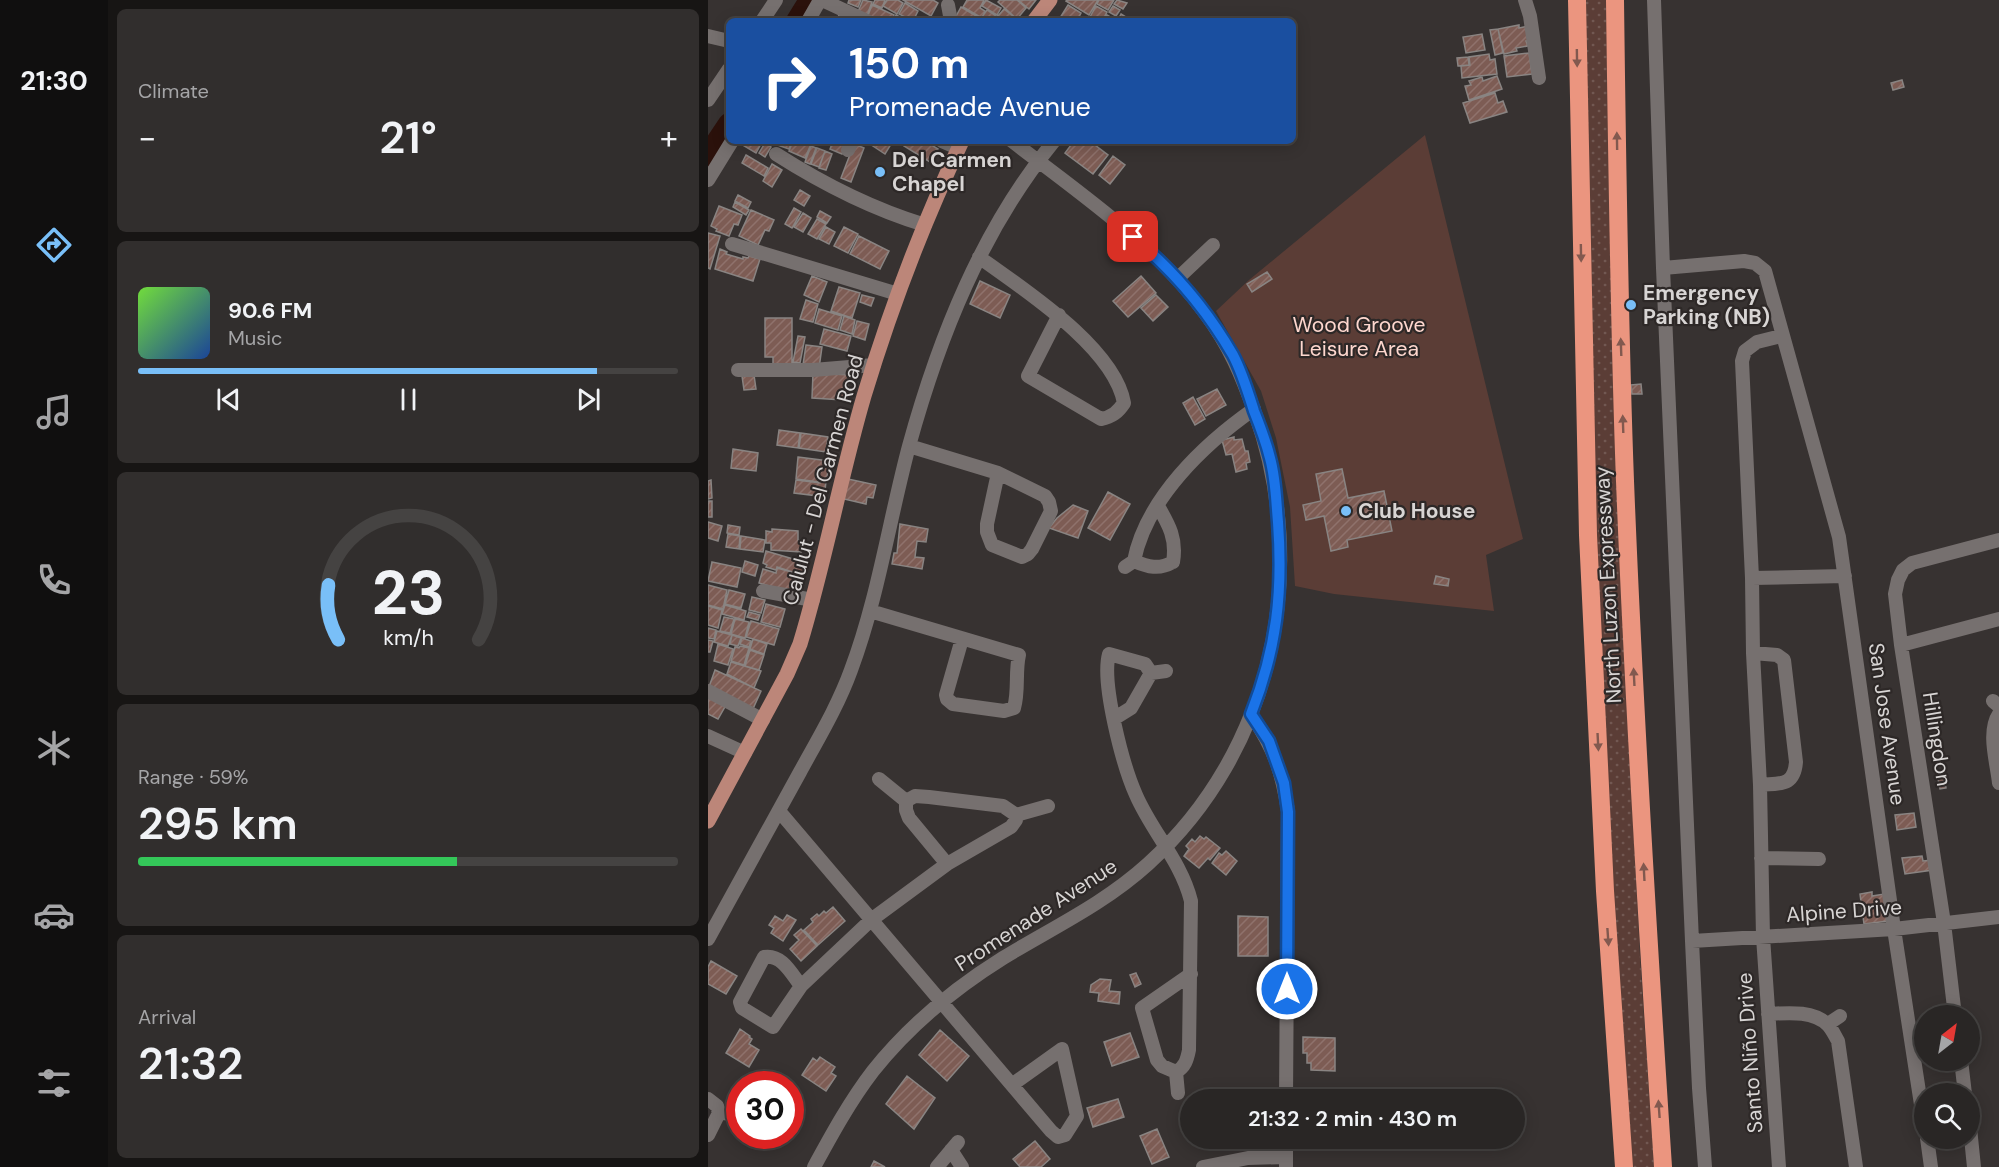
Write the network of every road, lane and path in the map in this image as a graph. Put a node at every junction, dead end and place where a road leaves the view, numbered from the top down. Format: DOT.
graph roads {
  1 [pos="776,0"];
  2 [pos="821,0"];
  3 [pos="1050,0"];
  4 [pos="1526,0"];
  5 [pos="1577,0"];
  6 [pos="1615,0"];
  7 [pos="1653,0"];
  8 [pos="948,5"];
  9 [pos="764,18"];
  10 [pos="810,18"];
  11 [pos="860,18"];
  12 [pos="950,18"];
  13 [pos="1036,18"];
  14 [pos="708,36"];
  15 [pos="726,40"];
  16 [pos="726,73"];
  17 [pos="1539,78"];
  18 [pos="710,94"];
  19 [pos="730,144"];
  20 [pos="1016,144"];
  21 [pos="1052,144"];
  22 [pos="960,145"];
  23 [pos="776,154"];
  24 [pos="1038,161"];
  25 [pos="708,180"];
  26 [pos="925,225"];
  27 [pos="732,244"];
  28 [pos="1213,245"];
  29 [pos="979,257"];
  30 [pos="1663,268"];
  31 [pos="1177,279"];
  32 [pos="898,294"];
  33 [pos="1059,315"];
  34 [pos="1781,336"];
  35 [pos="874,365"];
  36 [pos="738,370"];
  37 [pos="1254,409"];
  38 [pos="909,446"];
  39 [pos="998,473"];
  40 [pos="1158,506"];
  41 [pos="1999,540"];
  42 [pos="1845,576"];
  43 [pos="1752,578"];
  44 [pos="763,591"];
  45 [pos="813,600"];
  46 [pos="870,611"];
  47 [pos="1999,619"];
  48 [pos="962,639"];
  49 [pos="1901,645"];
  50 [pos="1753,653"];
  51 [pos="1166,671"];
  52 [pos="1151,673"];
  53 [pos="708,691"];
  54 [pos="1251,714"];
  55 [pos="1999,714"];
  56 [pos="1115,718"];
  57 [pos="763,720"];
  58 [pos="708,736"];
  59 [pos="745,753"];
  60 [pos="879,779"];
  61 [pos="1999,783"];
  62 [pos="1760,785"];
  63 [pos="906,801"];
  64 [pos="1048,806"];
  65 [pos="778,811"];
  66 [pos="1016,815"];
  67 [pos="708,821"];
  68 [pos="1167,846"];
  69 [pos="1761,858"];
  70 [pos="1819,859"];
  71 [pos="947,864"];
  72 [pos="1999,917"];
  73 [pos="871,920"];
  74 [pos="1944,923"];
  75 [pos="1894,929"];
  76 [pos="1764,937"];
  77 [pos="708,939"];
  78 [pos="1692,941"];
  79 [pos="1191,974"];
  80 [pos="801,986"];
  81 [pos="943,1003"];
  82 [pos="1954,1005"];
  83 [pos="1768,1014"];
  84 [pos="1840,1016"];
  85 [pos="1828,1024"];
  86 [pos="1176,1072"];
  87 [pos="1918,1083"];
  88 [pos="1013,1084"];
  89 [pos="1286,1089"];
  90 [pos="1178,1093"];
  91 [pos="708,1099"];
  92 [pos="718,1113"];
  93 [pos="726,1113"];
  94 [pos="708,1135"];
  95 [pos="1929,1149"];
  96 [pos="1972,1149"];
  97 [pos="1286,1162"];
  98 [pos="813,1167"];
  99 [pos="937,1167"];
  100 [pos="962,1167"];
  101 [pos="1203,1167"];
  102 [pos="1624,1167"];
  103 [pos="1663,1167"];
  104 [pos="1705,1167"];
  105 [pos="1779,1167"];
  106 [pos="1856,1167"];
  107 [pos="1931,1167"];
  108 [pos="1974,1167"];
  1 -- 9 [label="street"];
  2 -- 10 [label="street"];
  2 -- 11 [label="street"];
  3 -- 13 [label="main road"];
  4 -- 17 [label="street"];
  5 -- 102 [label="highway, North Luzon Expressway, one-way"];
  103 -- 6 [label="highway, North Luzon Expressway, one-way"];
  7 -- 30 [label="street"];
  8 -- 12 [label="street"];
  14 -- 15 [label="street"];
  16 -- 18 [label="street"];
  19 -- 25 [label="street"];
  20 -- 24 [label="street, Promenade Avenue"];
  21 -- 24 [label="street"];
  22 -- 26 [label="main road, Calulut - Del Carmen Road"];
  23 -- 26 [label="street"];
  24 -- 29 [label="street"];
  24 -- 31 [label="street, Promenade Avenue"];
  26 -- 32 [label="main road, Calulut - Del Carmen Road"];
  27 -- 32 [label="street"];
  28 -- 31 [label="street"];
  29 -- 33 [label="street"];
  29 -- 38 [label="street"];
  30 -- 34 [label="street, San Jose Avenue"];
  30 -- 78 [label="street"];
  31 -- 37 [label="street, Promenade Avenue"];
  32 -- 35 [label="main road, Calulut - Del Carmen Road"];
  33 -- 33 [label="street"];
  34 -- 42 [label="street, San Jose Avenue"];
  34 -- 43 [label="street, Santo Niño Drive"];
  35 -- 36 [label="street"];
  35 -- 45 [label="main road, Calulut - Del Carmen Road"];
  37 -- 40 [label="street"];
  37 -- 54 [label="street, Promenade Avenue"];
  38 -- 39 [label="street"];
  38 -- 46 [label="street"];
  39 -- 39 [label="street"];
  40 -- 40 [label="street"];
  41 -- 49 [label="street, Hillingdon"];
  42 -- 43 [label="street"];
  42 -- 75 [label="street, San Jose Avenue"];
  43 -- 50 [label="street, Santo Niño Drive"];
  44 -- 45 [label="street"];
  45 -- 57 [label="main road, Calulut - Del Carmen Road"];
  46 -- 48 [label="street"];
  46 -- 65 [label="street"];
  47 -- 49 [label="street"];
  48 -- 48 [label="street"];
  49 -- 74 [label="street, Hillingdon"];
  50 -- 62 [label="street, Santo Niño Drive"];
  50 -- 62 [label="street"];
  51 -- 52 [label="street"];
  52 -- 56 [label="street"];
  52 -- 56 [label="street"];
  53 -- 57 [label="street"];
  54 -- 68 [label="street, Promenade Avenue"];
  54 -- 89 [label="street"];
  55 -- 61 [label="street"];
  56 -- 68 [label="street"];
  57 -- 59 [label="main road, Calulut - Del Carmen Road"];
  58 -- 59 [label="street"];
  59 -- 67 [label="main road, Calulut - Del Carmen Road"];
  60 -- 63 [label="street"];
  62 -- 69 [label="street, Santo Niño Drive"];
  63 -- 66 [label="street"];
  63 -- 71 [label="street"];
  64 -- 66 [label="street"];
  65 -- 73 [label="street"];
  65 -- 77 [label="street"];
  66 -- 71 [label="street"];
  68 -- 79 [label="street"];
  68 -- 81 [label="street, Promenade Avenue"];
  69 -- 70 [label="street"];
  69 -- 76 [label="street, Santo Niño Drive"];
  71 -- 73 [label="street"];
  72 -- 74 [label="street, Alpine Drive"];
  73 -- 80 [label="street"];
  73 -- 81 [label="street"];
  74 -- 75 [label="street, Alpine Drive"];
  74 -- 82 [label="street, Hillingdon"];
  75 -- 76 [label="street, Alpine Drive"];
  75 -- 87 [label="street, San Jose Avenue"];
  76 -- 78 [label="street, Alpine Drive"];
  76 -- 83 [label="street, Santo Niño Drive"];
  78 -- 104 [label="street"];
  79 -- 86 [label="street"];
  79 -- 86 [label="street"];
  80 -- 80 [label="street"];
  81 -- 88 [label="street"];
  81 -- 98 [label="street, Promenade Avenue"];
  83 -- 85 [label="street"];
  83 -- 105 [label="street, Santo Niño Drive"];
  84 -- 85 [label="street"];
  85 -- 106 [label="street"];
  86 -- 90 [label="street"];
  88 -- 88 [label="street"];
  91 -- 92 [label="street"];
  92 -- 93 [label="street"];
  92 -- 94 [label="street"];
  95 -- 107 [label="street"];
  96 -- 108 [label="street"];
  97 -- 101 [label="street"];
  99 -- 100 [label="street"];
}
